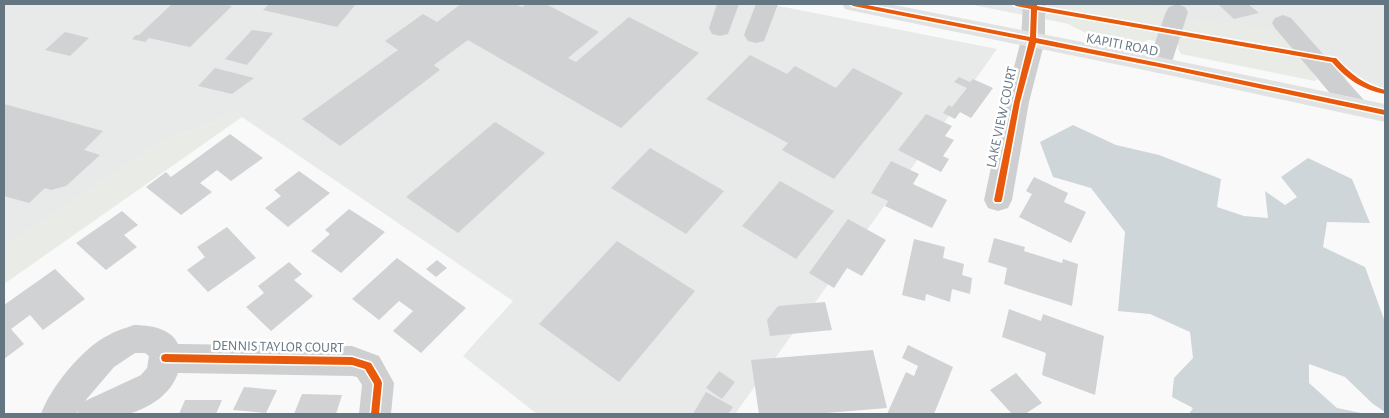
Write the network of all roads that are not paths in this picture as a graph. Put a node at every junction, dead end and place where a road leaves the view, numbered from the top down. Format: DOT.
graph roads {
  1 [pos="728,4"];
  2 [pos="768,4"];
  3 [pos="853,4"];
  4 [pos="1034,4"];
  5 [pos="1177,12"];
  6 [pos="1282,23"];
  7 [pos="720,28"];
  8 [pos="756,35"];
  9 [pos="1033,40"];
  10 [pos="1159,65"];
  11 [pos="1354,105"];
  12 [pos="1385,113"];
  13 [pos="998,200"];
  14 [pos="165,358"];
  15 [pos="57,414"];
  16 [pos="93,414"];
  17 [pos="376,414"];
  1 -- 7 [label="street"];
  2 -- 8 [label="street"];
  3 -- 9 [label="main road, KAPITI ROAD"];
  4 -- 9 [label="street, LAKE VIEW COURT"];
  5 -- 10 [label="street"];
  6 -- 11 [label="street"];
  9 -- 10 [label="main road, KAPITI ROAD"];
  9 -- 13 [label="street, LAKE VIEW COURT"];
  10 -- 11 [label="main road, KAPITI ROAD"];
  11 -- 12 [label="main road, KAPITI ROAD"];
  14 -- 15 [label="street"];
  14 -- 16 [label="street"];
  14 -- 17 [label="street, DENNIS TAYLOR COURT"];
}
